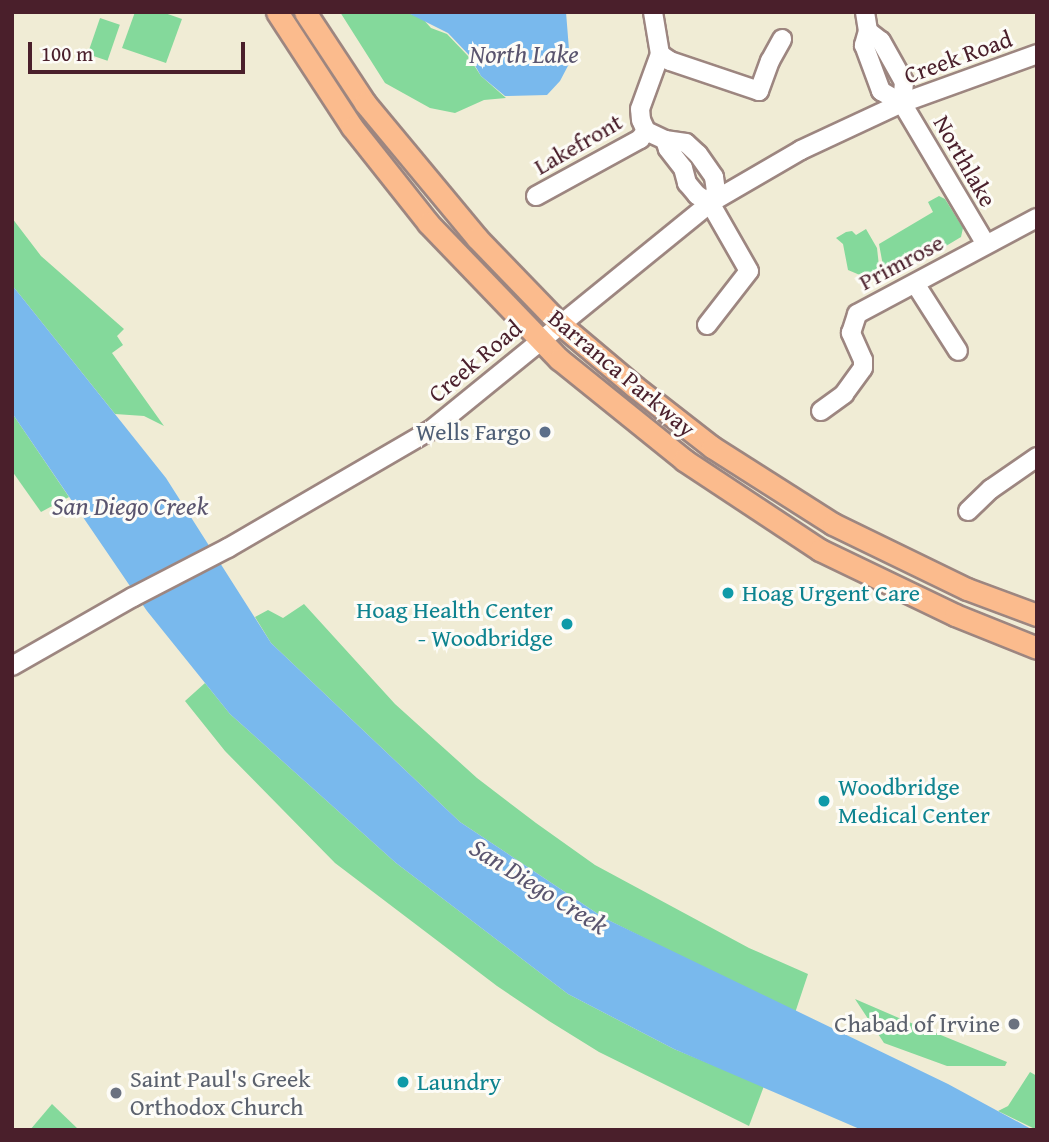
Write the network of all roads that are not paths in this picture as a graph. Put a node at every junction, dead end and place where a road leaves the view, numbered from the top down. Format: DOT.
graph roads {
  1 [pos="277,12"];
  2 [pos="305,12"];
  3 [pos="653,12"];
  4 [pos="865,12"];
  5 [pos="869,31"];
  6 [pos="782,39"];
  7 [pos="660,54"];
  8 [pos="889,54"];
  9 [pos="1037,54"];
  10 [pos="871,64"];
  11 [pos="902,103"];
  12 [pos="646,131"];
  13 [pos="665,140"];
  14 [pos="698,154"];
  15 [pos="680,164"];
  16 [pos="536,196"];
  17 [pos="710,203"];
  18 [pos="1037,218"];
  19 [pos="985,243"];
  20 [pos="916,285"];
  21 [pos="559,323"];
  22 [pos="707,325"];
  23 [pos="539,339"];
  24 [pos="958,351"];
  25 [pos="821,411"];
  26 [pos="1037,457"];
  27 [pos="968,511"];
  28 [pos="1037,615"];
  29 [pos="1036,645"];
  30 [pos="12,666"];
  1 -- 23 [label="main road, Barranca Parkway"];
  2 -- 21 [label="main road, Barranca Parkway"];
  3 -- 7 [label="street, Lakefront"];
  4 -- 5 [label="street"];
  5 -- 8 [label="street"];
  5 -- 10 [label="street"];
  6 -- 7 [label="street"];
  7 -- 12 [label="street, Lakefront"];
  8 -- 10 [label="street"];
  8 -- 11 [label="street"];
  9 -- 11 [label="street, Creek Road"];
  10 -- 11 [label="street"];
  11 -- 17 [label="street, Creek Road"];
  11 -- 19 [label="street, Northlake"];
  12 -- 13 [label="street"];
  12 -- 16 [label="street, Lakefront"];
  13 -- 14 [label="street"];
  13 -- 15 [label="street"];
  14 -- 15 [label="street"];
  14 -- 17 [label="street"];
  15 -- 17 [label="street"];
  17 -- 21 [label="street, Creek Road"];
  17 -- 22 [label="street"];
  18 -- 19 [label="street, Primrose"];
  19 -- 20 [label="street, Primrose"];
  20 -- 24 [label="street"];
  20 -- 25 [label="street, Primrose"];
  21 -- 23 [label="street, Creek Road"];
  21 -- 28 [label="main road, Barranca Parkway"];
  23 -- 29 [label="main road, Barranca Parkway"];
  23 -- 30 [label="street, Creek Road"];
  26 -- 27 [label="street"];
}
